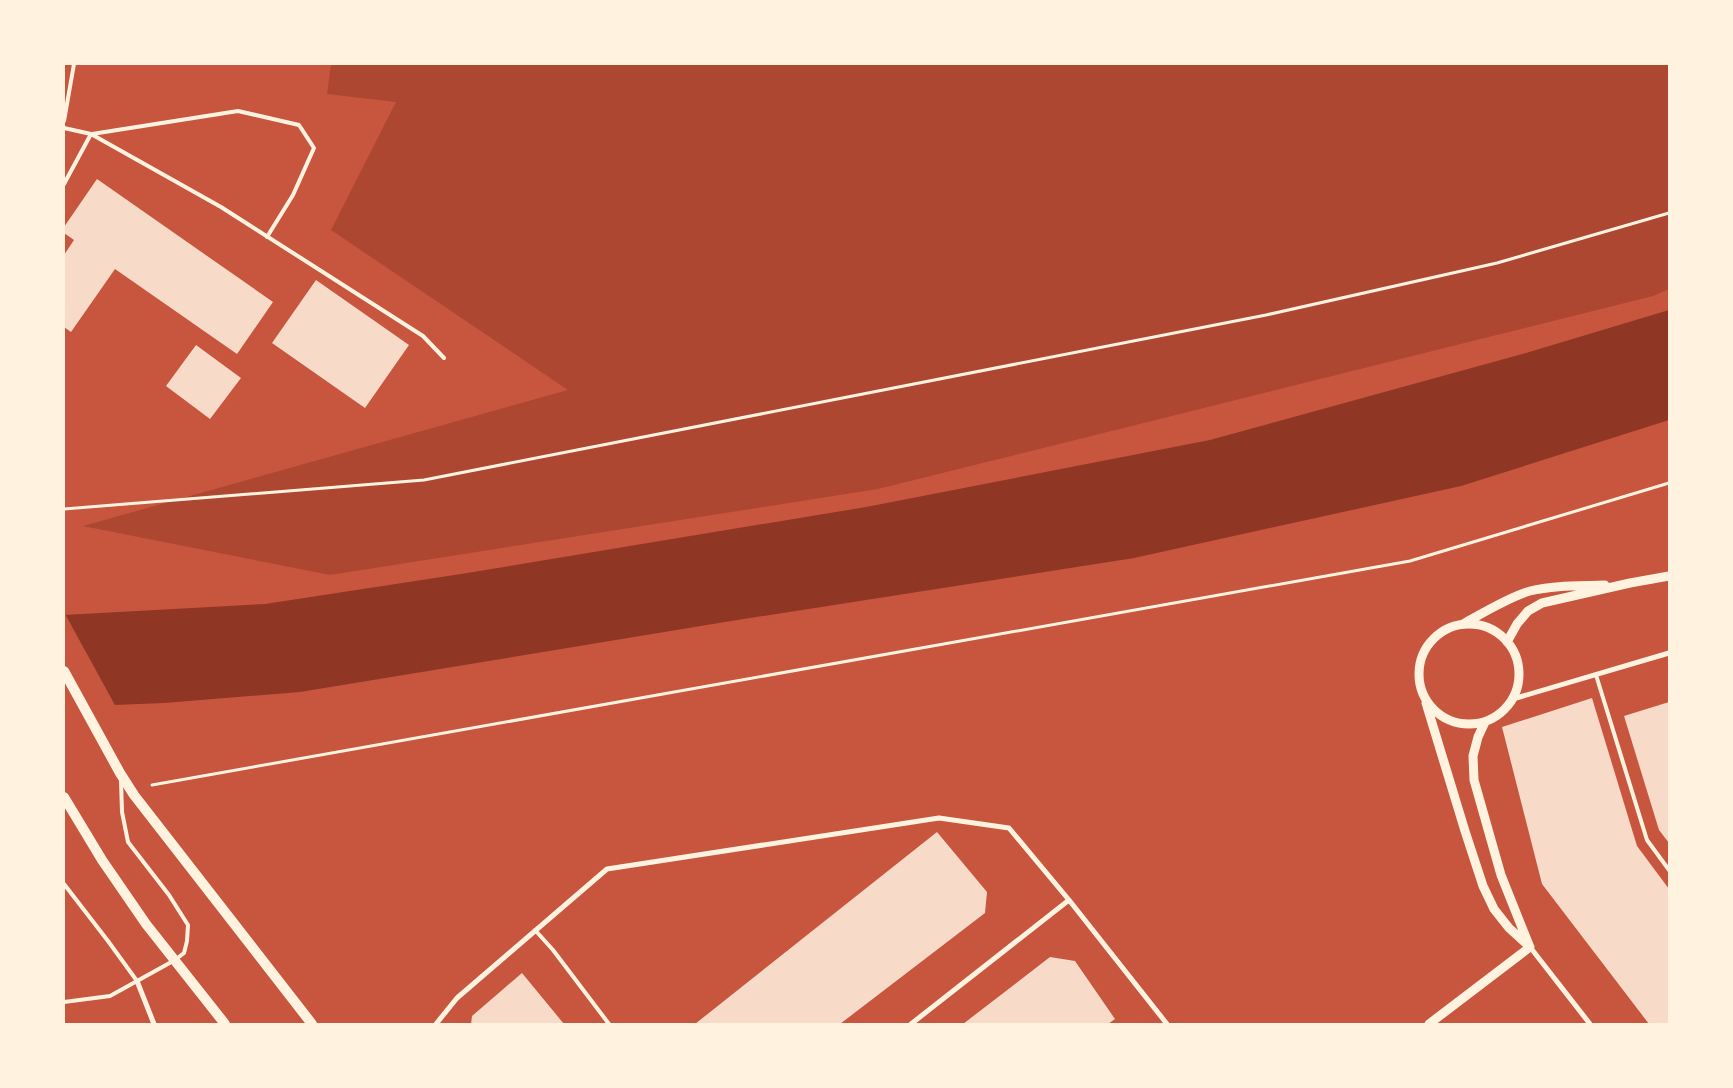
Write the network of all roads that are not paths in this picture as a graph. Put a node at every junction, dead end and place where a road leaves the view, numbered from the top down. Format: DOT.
graph roads {
  1 [pos="74,64"];
  2 [pos="64,122"];
  3 [pos="64,128"];
  4 [pos="91,134"];
  5 [pos="64,184"];
  6 [pos="268,237"];
  7 [pos="444,358"];
  8 [pos="1669,576"];
  9 [pos="1630,583"];
  10 [pos="1463,624"];
  11 [pos="1507,642"];
  12 [pos="1669,653"];
  13 [pos="64,671"];
  14 [pos="1596,675"];
  15 [pos="1424,695"];
  16 [pos="1513,699"];
  17 [pos="1485,722"];
  18 [pos="120,774"];
  19 [pos="64,797"];
  20 [pos="1669,870"];
  21 [pos="64,884"];
  22 [pos="1069,900"];
  23 [pos="535,930"];
  24 [pos="1530,947"];
  25 [pos="175,960"];
  26 [pos="136,981"];
  27 [pos="64,1002"];
  28 [pos="1164,1023"];
  29 [pos="154,1024"];
  30 [pos="225,1024"];
  31 [pos="312,1024"];
  32 [pos="436,1024"];
  33 [pos="609,1024"];
  34 [pos="911,1024"];
  35 [pos="1429,1024"];
  36 [pos="1590,1024"];
  1 -- 2 [label="lane"];
  3 -- 4 [label="lane"];
  4 -- 5 [label="lane"];
  4 -- 6 [label="lane"];
  4 -- 6 [label="lane"];
  6 -- 7 [label="lane"];
  8 -- 9 [label="street"];
  9 -- 10 [label="street"];
  9 -- 11 [label="street"];
  10 -- 11 [label="street"];
  10 -- 15 [label="street"];
  11 -- 16 [label="street"];
  12 -- 14 [label="street"];
  13 -- 18 [label="main road"];
  14 -- 16 [label="street"];
  14 -- 20 [label="lane"];
  15 -- 17 [label="street"];
  15 -- 24 [label="street"];
  16 -- 17 [label="street"];
  17 -- 24 [label="street"];
  18 -- 25 [label="lane"];
  18 -- 31 [label="main road"];
  19 -- 25 [label="main road"];
  21 -- 26 [label="lane"];
  22 -- 23 [label="street"];
  22 -- 28 [label="street"];
  22 -- 34 [label="street"];
  23 -- 32 [label="street"];
  23 -- 33 [label="lane"];
  24 -- 35 [label="street"];
  24 -- 36 [label="street"];
  25 -- 26 [label="lane"];
  25 -- 30 [label="main road"];
  26 -- 27 [label="lane"];
  26 -- 29 [label="street"];
}
